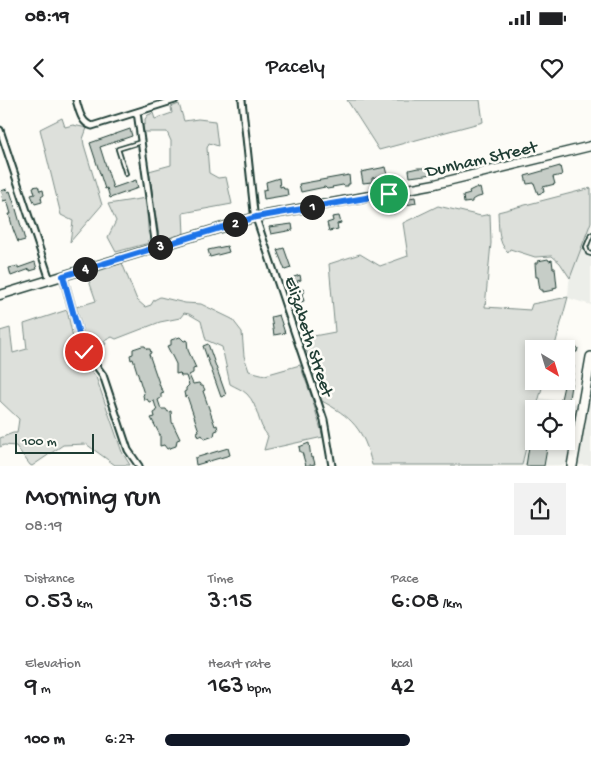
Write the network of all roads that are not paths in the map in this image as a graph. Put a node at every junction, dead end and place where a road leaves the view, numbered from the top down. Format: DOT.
graph roads {
  1 [pos="76,100"];
  2 [pos="175,100"];
  3 [pos="242,100"];
  4 [pos="137,112"];
  5 [pos="0,130"];
  6 [pos="141,142"];
  7 [pos="591,146"];
  8 [pos="126,174"];
  9 [pos="256,217"];
  10 [pos="591,235"];
  11 [pos="156,248"];
  12 [pos="591,254"];
  13 [pos="63,276"];
  14 [pos="50,280"];
  15 [pos="0,295"];
  16 [pos="590,363"];
  17 [pos="139,466"];
  18 [pos="332,466"];
  19 [pos="572,466"];
  1 -- 4 [label="street"];
  2 -- 4 [label="street"];
  3 -- 9 [label="street, Elizabeth Street"];
  4 -- 6 [label="street"];
  5 -- 14 [label="street"];
  6 -- 8 [label="lane"];
  6 -- 11 [label="street"];
  7 -- 9 [label="street, Dunham Street"];
  9 -- 11 [label="street, Dunham Street"];
  9 -- 18 [label="street, Elizabeth Street"];
  10 -- 12 [label="lane"];
  11 -- 13 [label="street, Dunham Street"];
  13 -- 14 [label="street, Dunham Street"];
  13 -- 17 [label="street"];
  14 -- 15 [label="street, Dunham Street"];
  16 -- 19 [label="main road"];
}
